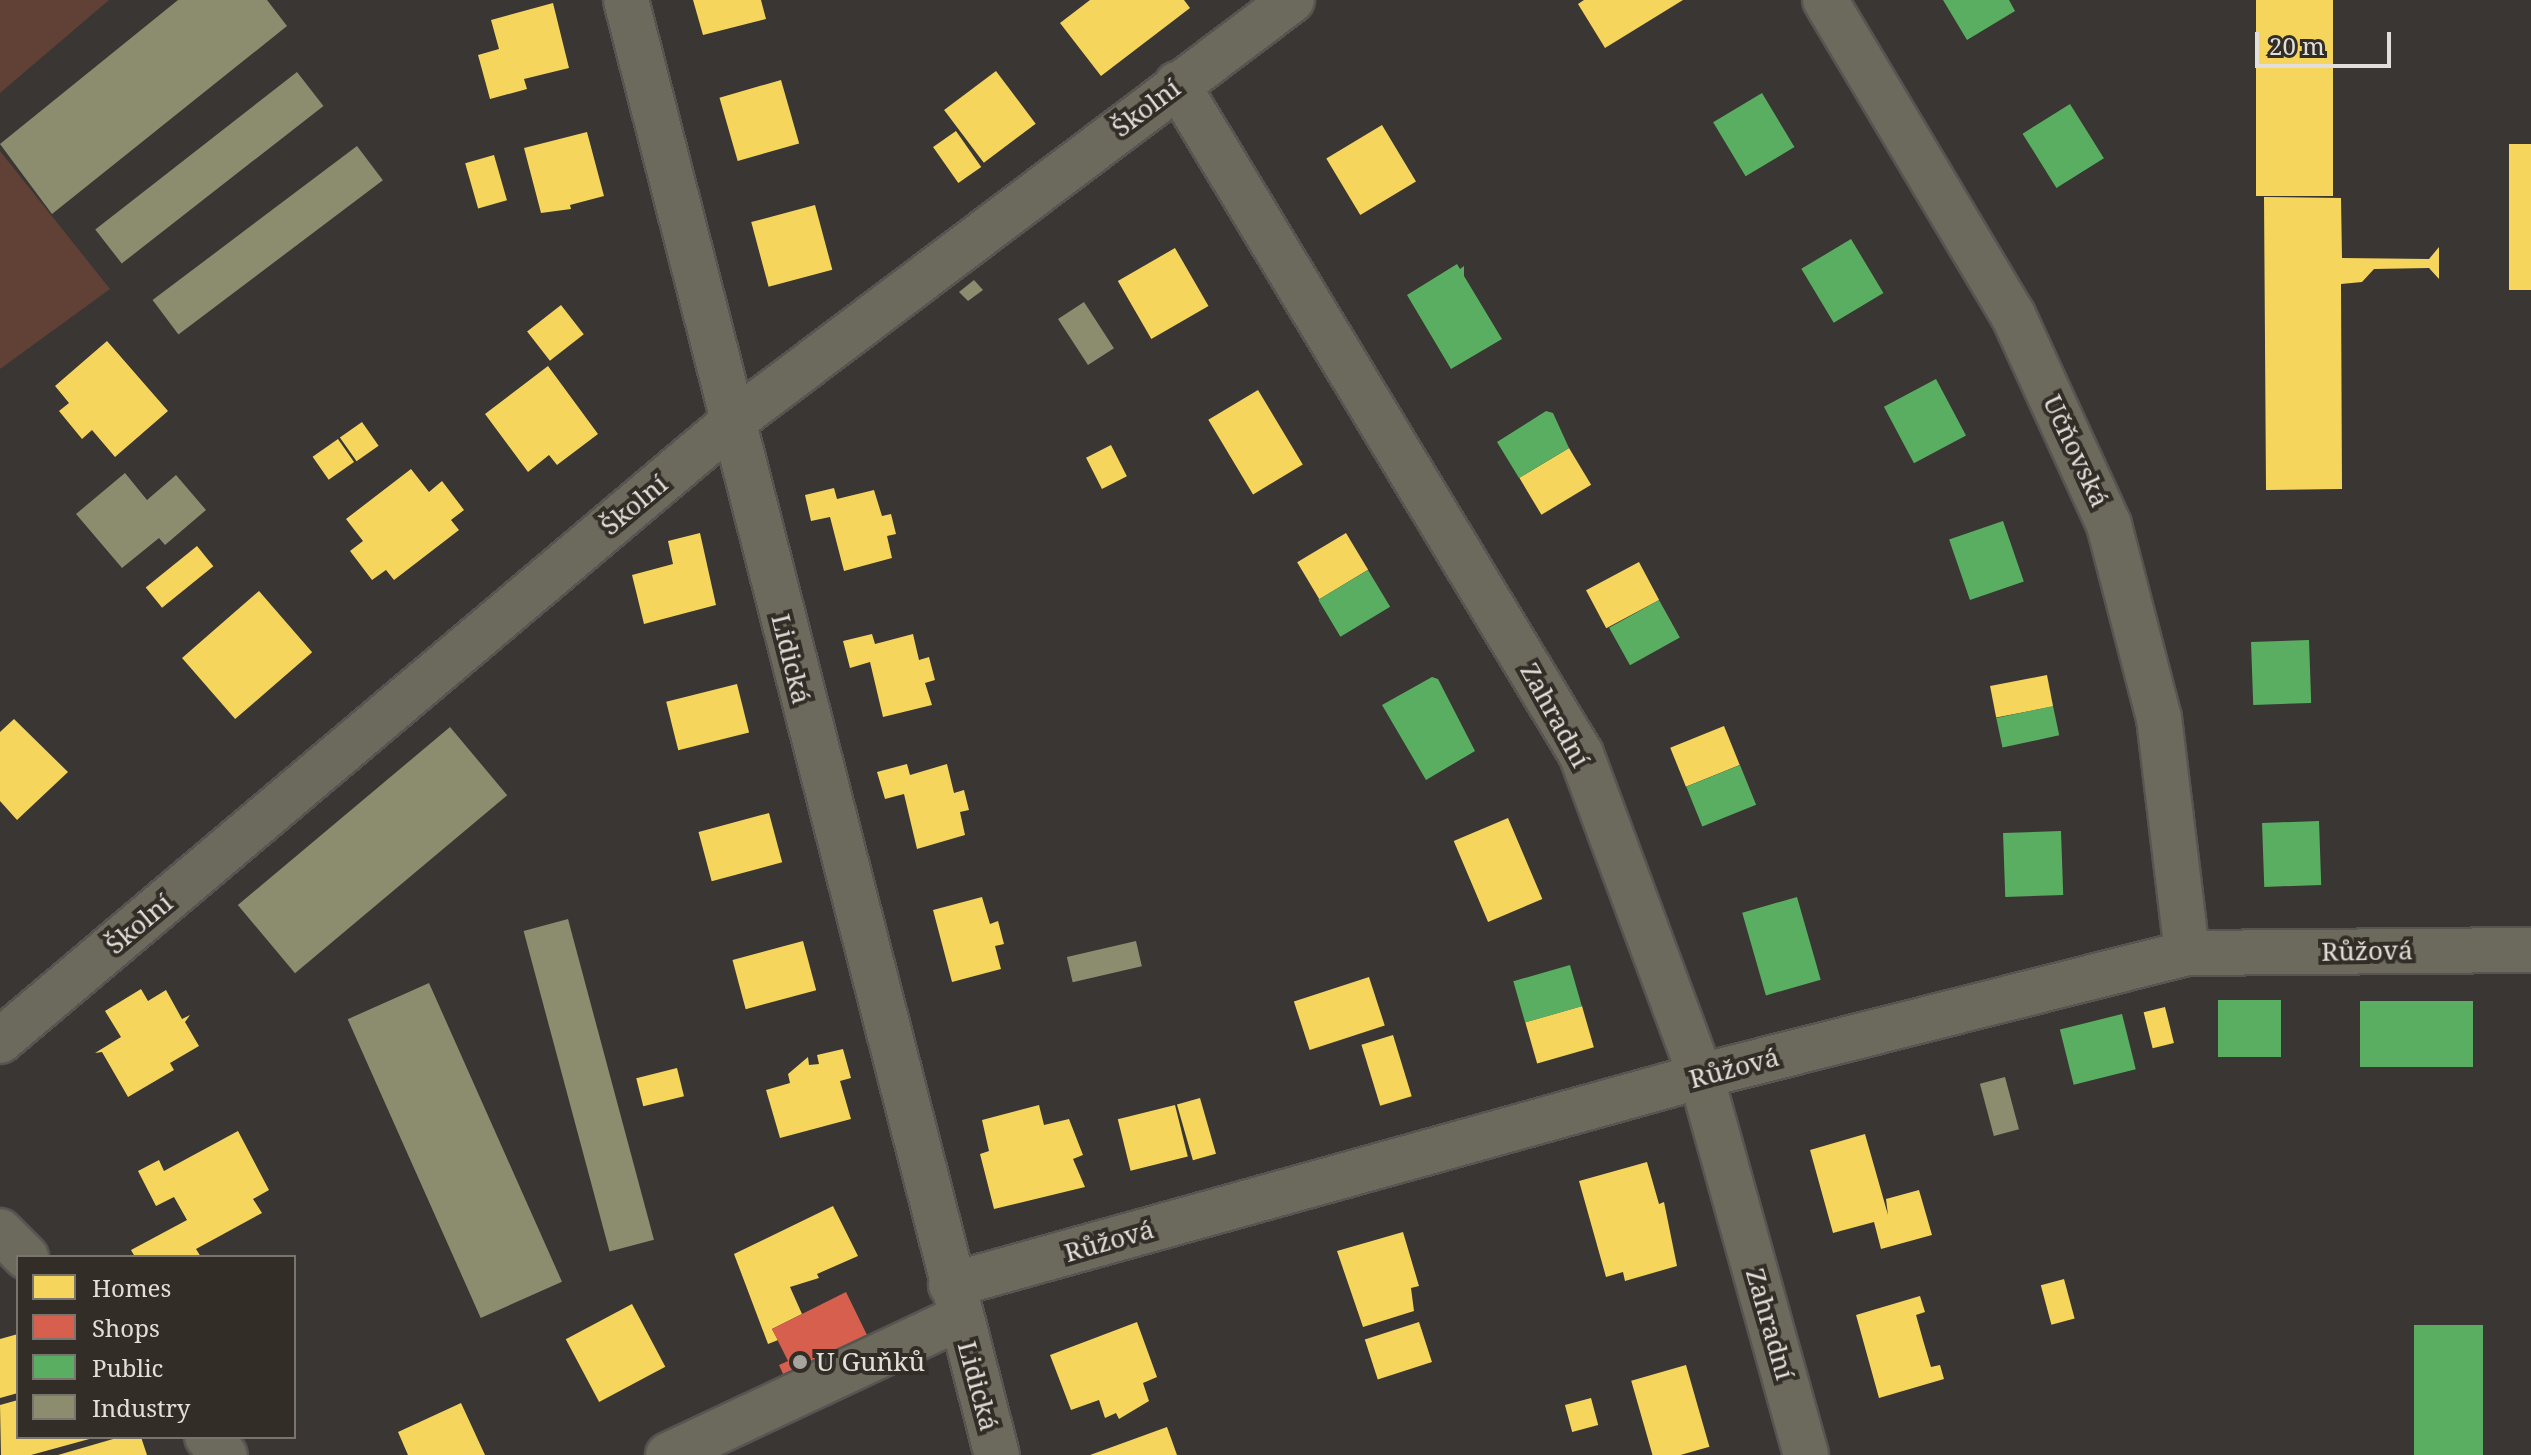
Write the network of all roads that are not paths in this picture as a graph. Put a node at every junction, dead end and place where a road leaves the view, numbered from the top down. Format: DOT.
graph roads {
  1 [pos="626,0"];
  2 [pos="1292,0"];
  3 [pos="1825,0"];
  4 [pos="1177,84"];
  5 [pos="730,424"];
  6 [pos="2531,950"];
  7 [pos="2187,953"];
  8 [pos="0,1041"];
  9 [pos="1701,1076"];
  10 [pos="0,1231"];
  11 [pos="24,1255"];
  12 [pos="955,1302"];
  13 [pos="209,1439"];
  14 [pos="225,1455"];
  15 [pos="668,1455"];
  16 [pos="997,1455"];
  17 [pos="1806,1455"];
  1 -- 5 [label="street, Lidická"];
  2 -- 4 [label="street, Školní"];
  3 -- 7 [label="street, Učňovská"];
  4 -- 5 [label="street, Školní"];
  4 -- 9 [label="street, Zahradní"];
  5 -- 8 [label="street, Školní"];
  5 -- 12 [label="street, Lidická"];
  6 -- 7 [label="street, Růžová"];
  7 -- 9 [label="street, Růžová"];
  9 -- 12 [label="street, Růžová"];
  9 -- 17 [label="street, Zahradní"];
  10 -- 11 [label="street"];
  12 -- 15 [label="street, Lidická"];
  12 -- 16 [label="street, Lidická"];
  13 -- 14 [label="street"];
}
